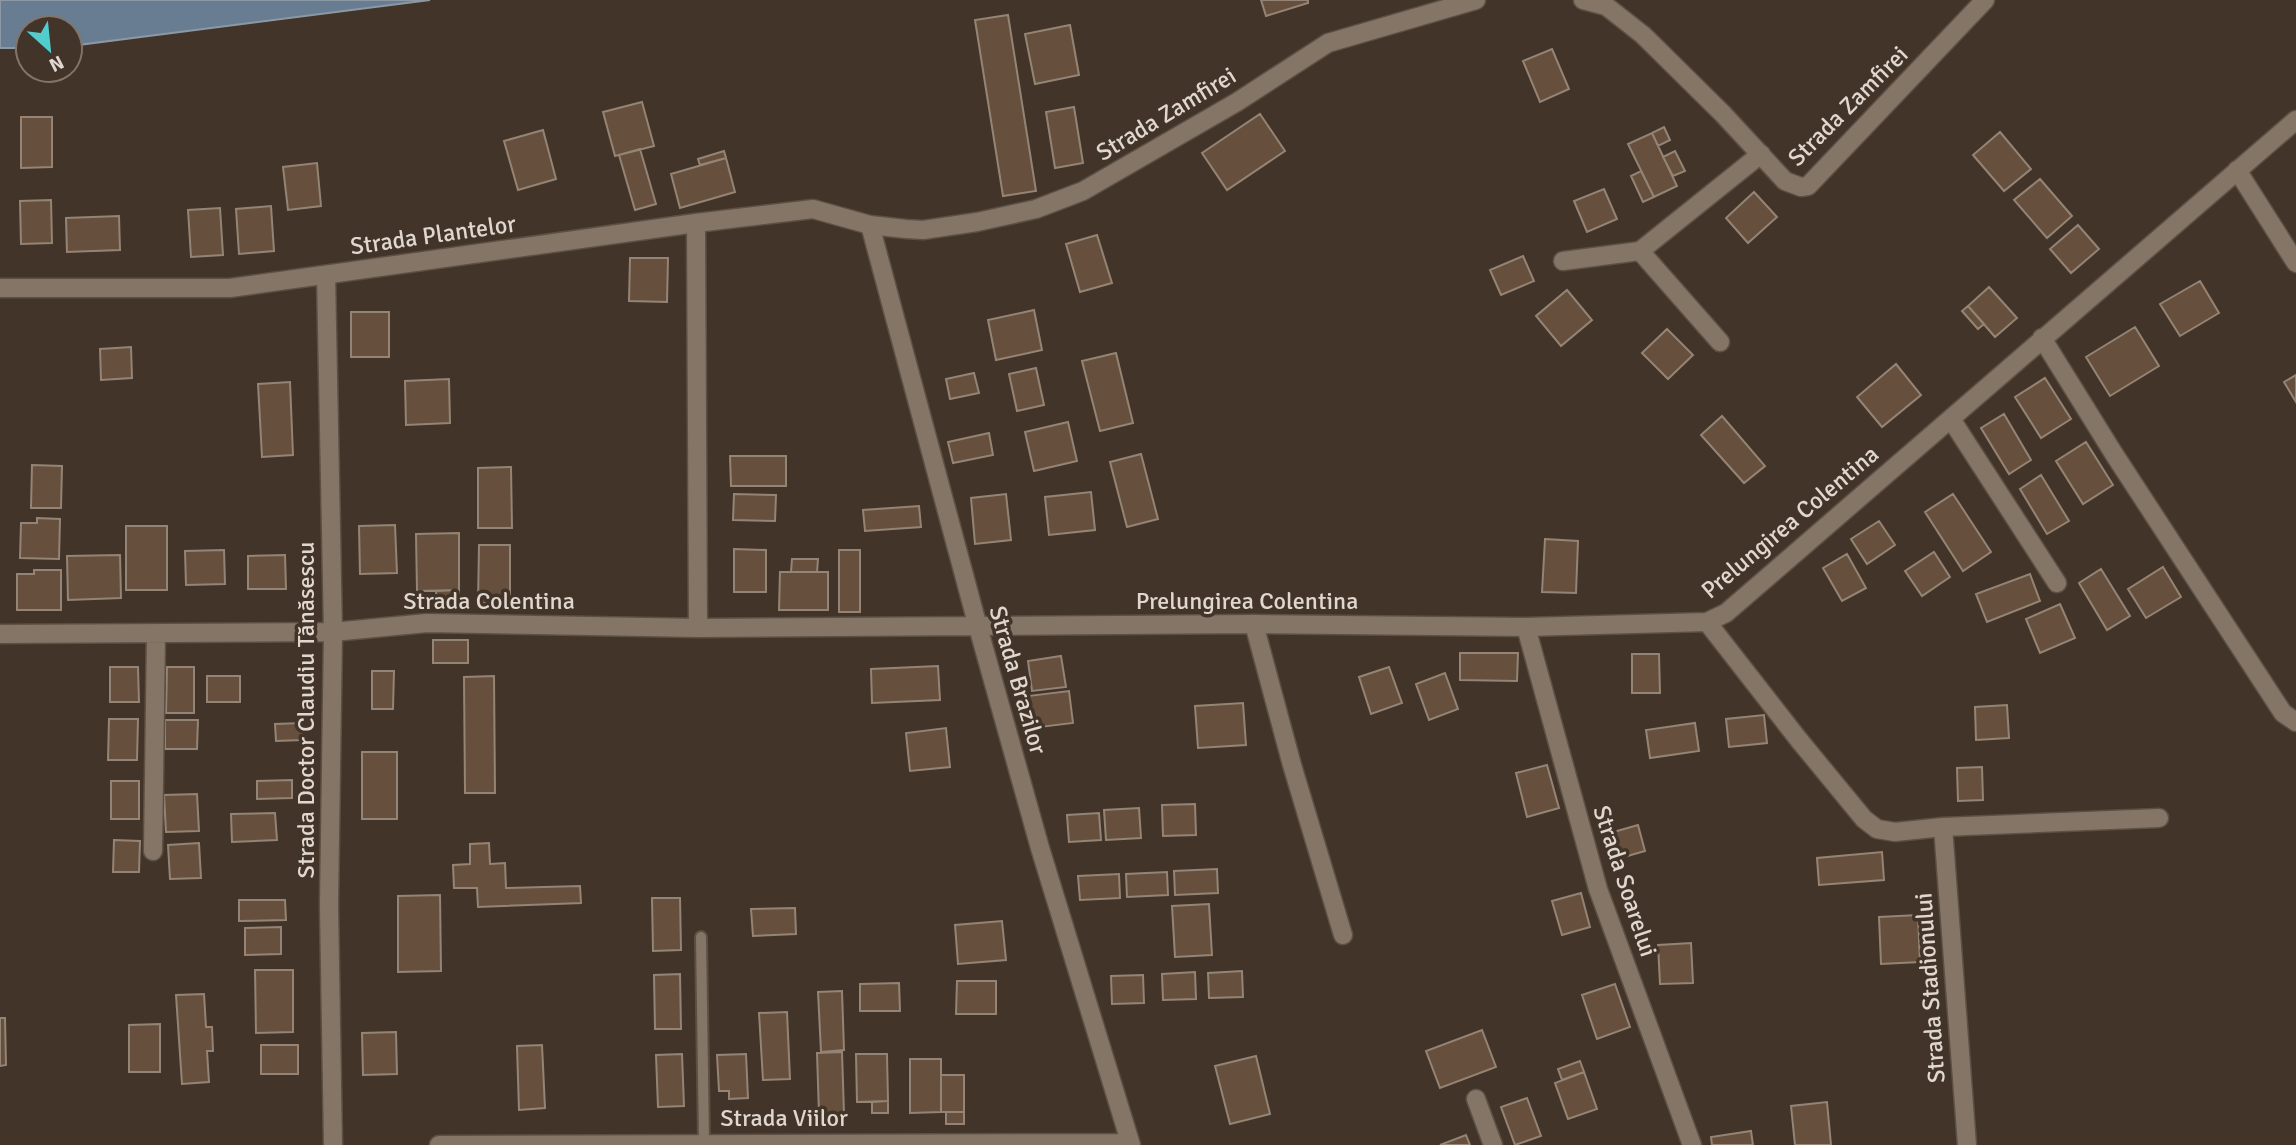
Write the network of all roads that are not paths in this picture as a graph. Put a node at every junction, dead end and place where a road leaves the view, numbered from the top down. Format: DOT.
graph roads {
  1 [pos="1476,0"];
  2 [pos="1583,0"];
  3 [pos="1985,0"];
  4 [pos="2296,120"];
  5 [pos="1761,155"];
  6 [pos="2237,170"];
  7 [pos="696,223"];
  8 [pos="870,225"];
  9 [pos="1640,251"];
  10 [pos="1563,261"];
  11 [pos="2296,263"];
  12 [pos="326,275"];
  13 [pos="0,288"];
  14 [pos="2042,338"];
  15 [pos="1720,342"];
  16 [pos="1951,419"];
  17 [pos="2057,583"];
  18 [pos="1707,622"];
  19 [pos="1254,624"];
  20 [pos="978,627"];
  21 [pos="1526,627"];
  22 [pos="698,628"];
  23 [pos="333,632"];
  24 [pos="156,633"];
  25 [pos="0,634"];
  26 [pos="2296,722"];
  27 [pos="2159,818"];
  28 [pos="1943,827"];
  29 [pos="153,851"];
  30 [pos="1343,935"];
  31 [pos="701,937"];
  32 [pos="1476,1099"];
  33 [pos="704,1143"];
  34 [pos="1130,1144"];
  35 [pos="333,1145"];
  36 [pos="439,1145"];
  37 [pos="1493,1145"];
  38 [pos="1692,1145"];
  39 [pos="1966,1145"];
  1 -- 8 [label="street, Strada Zamfirei"];
  2 -- 5 [label="street, Strada Zamfirei"];
  3 -- 5 [label="street, Strada Zamfirei"];
  4 -- 6 [label="street, Prelungirea Colentina"];
  5 -- 9 [label="street"];
  6 -- 11 [label="street"];
  6 -- 14 [label="street, Prelungirea Colentina"];
  7 -- 8 [label="street, Strada Plantelor"];
  7 -- 12 [label="street, Strada Plantelor"];
  7 -- 22 [label="street"];
  8 -- 20 [label="street, Strada Brazilor"];
  9 -- 10 [label="street"];
  9 -- 15 [label="street"];
  12 -- 13 [label="street, Strada Plantelor"];
  12 -- 23 [label="street, Strada Doctor Claudiu Tănăsescu"];
  14 -- 16 [label="street, Prelungirea Colentina"];
  14 -- 26 [label="street"];
  16 -- 17 [label="street"];
  16 -- 18 [label="street, Prelungirea Colentina"];
  18 -- 21 [label="street, Prelungirea Colentina"];
  18 -- 28 [label="street"];
  19 -- 20 [label="street, Prelungirea Colentina"];
  19 -- 21 [label="street, Prelungirea Colentina"];
  19 -- 30 [label="street"];
  20 -- 22 [label="street, Strada Colentina"];
  20 -- 34 [label="street, Strada Brazilor"];
  21 -- 38 [label="street, Strada Soarelui"];
  22 -- 23 [label="street, Strada Colentina"];
  23 -- 24 [label="street, Strada Colentina"];
  23 -- 35 [label="street, Strada Doctor Claudiu Tănăsescu"];
  24 -- 25 [label="street, Strada Colentina"];
  24 -- 29 [label="street"];
  27 -- 28 [label="street"];
  28 -- 39 [label="street, Strada Stadionului"];
  31 -- 33 [label="lane"];
  32 -- 37 [label="street"];
  33 -- 34 [label="street, Strada Viilor"];
  33 -- 36 [label="street, Strada Viilor"];
}
